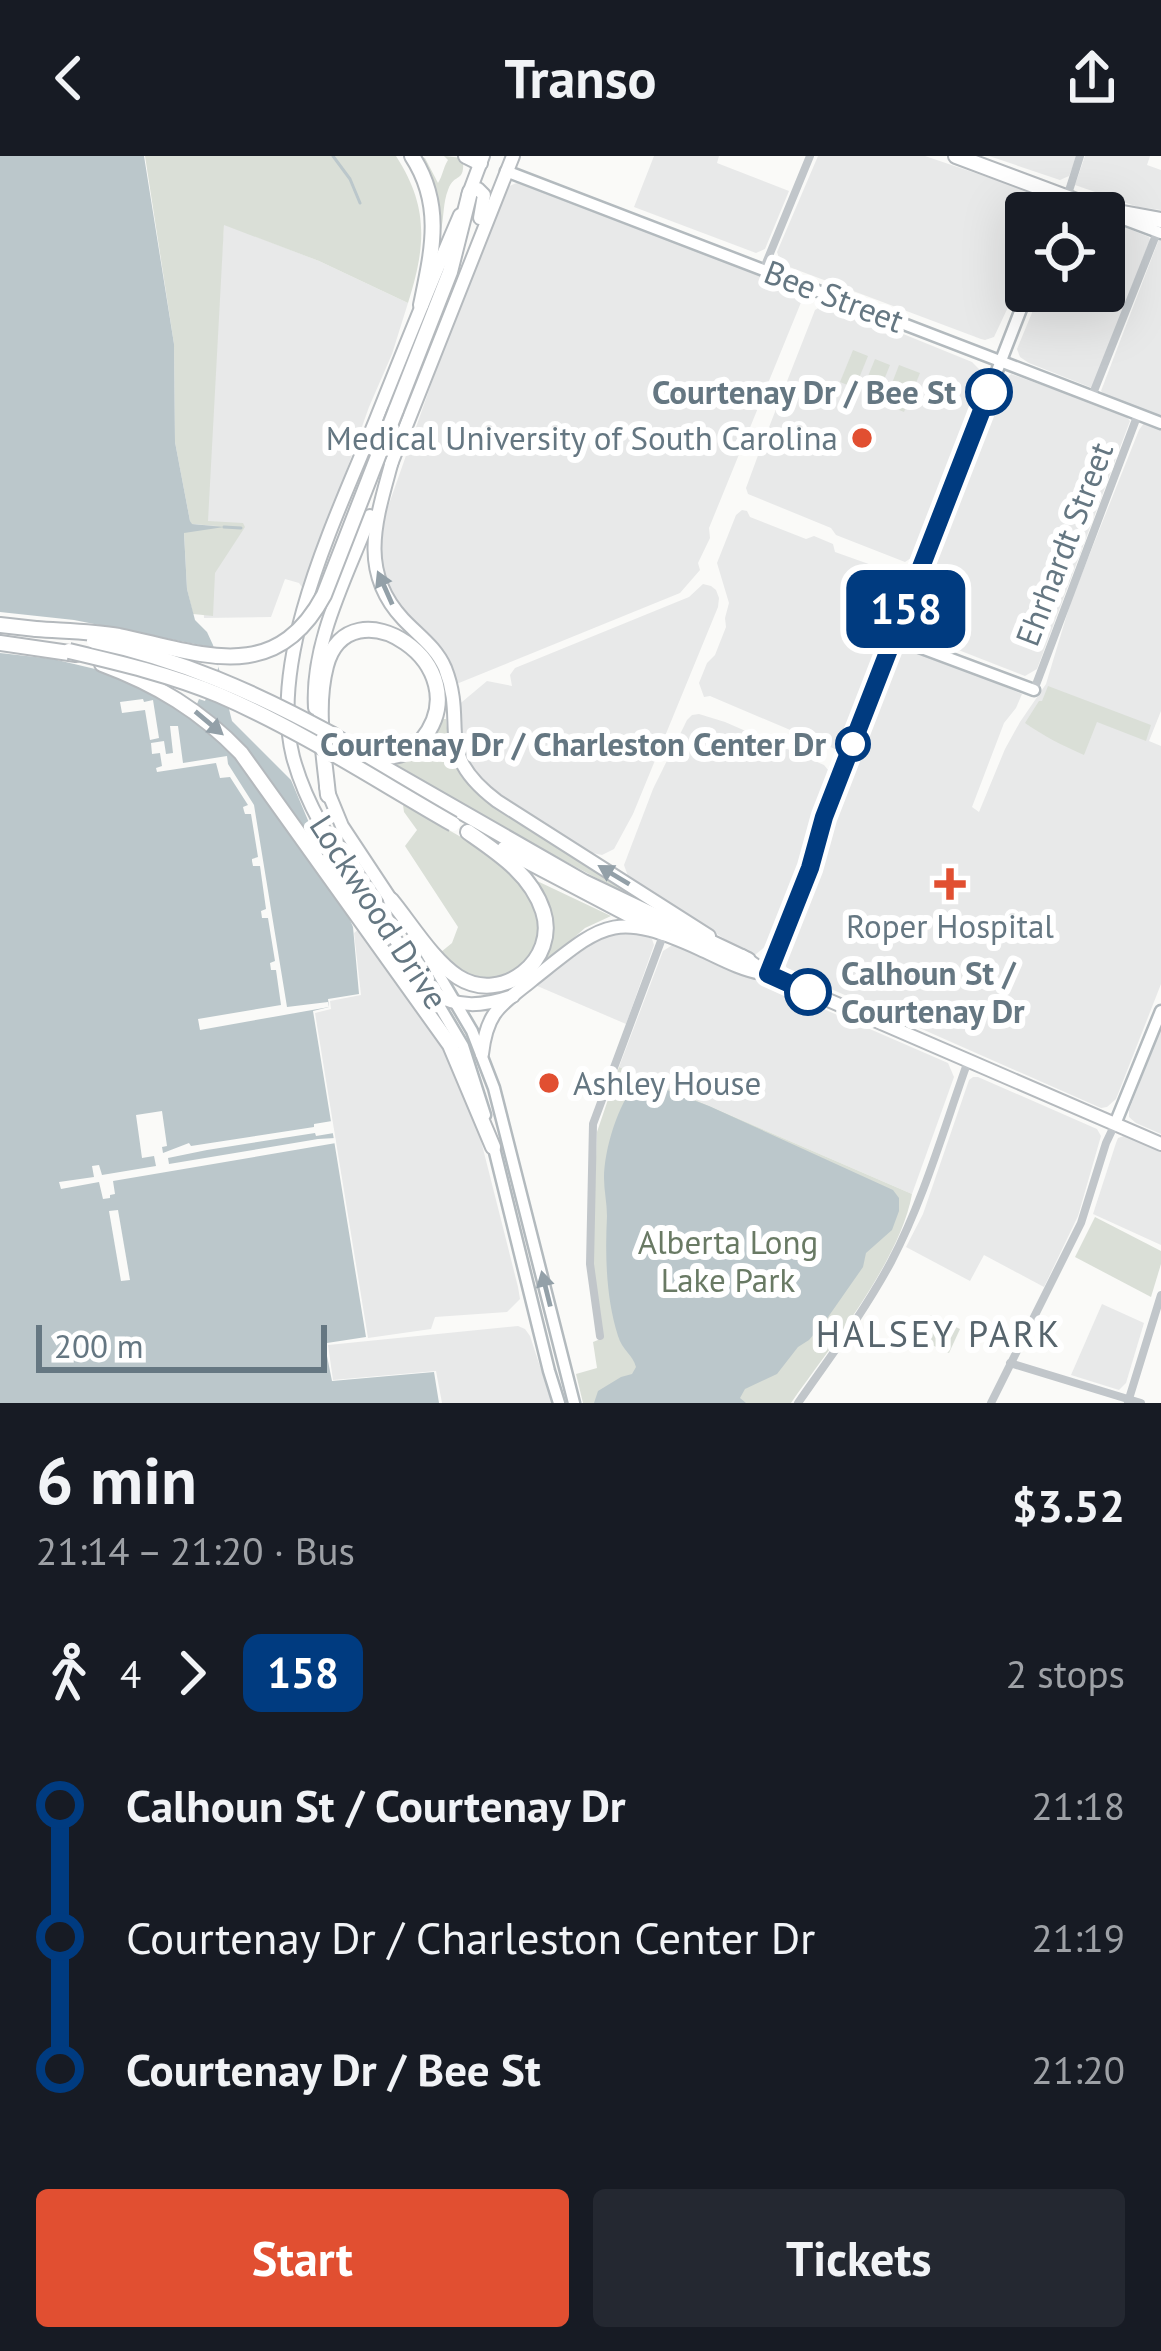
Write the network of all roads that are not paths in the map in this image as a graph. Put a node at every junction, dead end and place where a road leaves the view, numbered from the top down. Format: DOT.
graph roads {
  1 [pos="412,156"];
  2 [pos="513,156"];
  3 [pos="810,156"];
  4 [pos="956,156"];
  5 [pos="983,156"];
  6 [pos="1081,156"];
  7 [pos="476,158"];
  8 [pos="506,171"];
  9 [pos="999,171"];
  10 [pos="470,192"];
  11 [pos="1041,192"];
  12 [pos="1069,192"];
  13 [pos="1125,217"];
  14 [pos="1160,227"];
  15 [pos="764,268"];
  16 [pos="461,283"];
  17 [pos="421,305"];
  18 [pos="1019,312"];
  19 [pos="1000,360"];
  20 [pos="1092,396"];
  21 [pos="1138,414"];
  22 [pos="1161,423"];
  23 [pos="392,461"];
  24 [pos="0,626"];
  25 [pos="36,629"];
  26 [pos="895,638"];
  27 [pos="0,643"];
  28 [pos="69,651"];
  29 [pos="1034,690"];
  30 [pos="333,735"];
  31 [pos="328,795"];
  32 [pos="456,818"];
  33 [pos="468,832"];
  34 [pos="391,900"];
  35 [pos="664,933"];
  36 [pos="420,939"];
  37 [pos="396,956"];
  38 [pos="748,960"];
  39 [pos="768,974"];
  40 [pos="431,992"];
  41 [pos="513,996"];
  42 [pos="458,1004"];
  43 [pos="1161,1011"];
  44 [pos="482,1054"];
  45 [pos="968,1061"];
  46 [pos="1115,1124"];
  47 [pos="1161,1144"];
  48 [pos="493,1147"];
  49 [pos="1161,1294"];
  50 [pos="600,1336"];
  51 [pos="1010,1363"];
  52 [pos="1128,1401"];
  53 [pos="560,1403"];
  54 [pos="574,1403"];
  55 [pos="798,1403"];
  56 [pos="991,1403"];
  57 [pos="1141,1403"];
  1 -- 17 [label="highway"];
  2 -- 8 [label="main road, Lockwood Drive"];
  3 -- 15 [label="street"];
  4 -- 9 [label="highway"];
  5 -- 9 [label="highway"];
  6 -- 12 [label="street"];
  7 -- 8 [label="main road"];
  7 -- 10 [label="main road, Lockwood Drive"];
  8 -- 15 [label="street, Bee Street"];
  8 -- 16 [label="main road, Lockwood Drive"];
  9 -- 11 [label="highway"];
  10 -- 16 [label="main road"];
  10 -- 17 [label="main road, Lockwood Drive"];
  10 -- 25 [label="highway, bridge"];
  13 -- 14 [label="highway"];
  14 -- 20 [label="street"];
  15 -- 19 [label="street, Bee Street"];
  16 -- 23 [label="main road, Lockwood Drive"];
  17 -- 37 [label="main road, Lockwood Drive, bridge"];
  18 -- 19 [label="street"];
  19 -- 20 [label="street, Bee Street"];
  19 -- 26 [label="street"];
  20 -- 21 [label="street, Bee Street"];
  21 -- 22 [label="street, Bee Street"];
  21 -- 29 [label="street, Ehrhardt Street"];
  23 -- 31 [label="main road, Lockwood Drive, bridge"];
  38 -- 23 [label="main road, one-way"];
  24 -- 25 [label="highway"];
  25 -- 30 [label="highway, bridge"];
  26 -- 29 [label="street"];
  26 -- 39 [label="street"];
  27 -- 28 [label="highway"];
  28 -- 32 [label="highway, bridge"];
  28 -- 37 [label="highway, one-way, bridge"];
  30 -- 31 [label="highway, bridge"];
  30 -- 32 [label="highway"];
  31 -- 34 [label="main road, Lockwood Drive"];
  32 -- 33 [label="highway"];
  32 -- 38 [label="highway"];
  33 -- 35 [label="highway"];
  33 -- 36 [label="highway"];
  34 -- 36 [label="highway"];
  35 -- 39 [label="main road"];
  35 -- 41 [label="main road"];
  35 -- 50 [label="street"];
  36 -- 42 [label="street, Lockwood Drive"];
  37 -- 40 [label="main road, Lockwood Drive"];
  37 -- 48 [label="highway"];
  38 -- 39 [label="main road"];
  39 -- 45 [label="main road"];
  40 -- 42 [label="main road"];
  40 -- 48 [label="street, Lockwood Drive"];
  41 -- 42 [label="main road"];
  41 -- 44 [label="main road"];
  42 -- 44 [label="street, Lockwood Drive"];
  43 -- 46 [label="street"];
  54 -- 44 [label="street, Lockwood Drive, one-way"];
  45 -- 46 [label="main road"];
  45 -- 55 [label="street"];
  46 -- 47 [label="main road"];
  46 -- 51 [label="street"];
  48 -- 53 [label="street, Lockwood Drive"];
  49 -- 52 [label="street"];
  51 -- 52 [label="street"];
  51 -- 56 [label="street"];
  52 -- 57 [label="street"];
}
